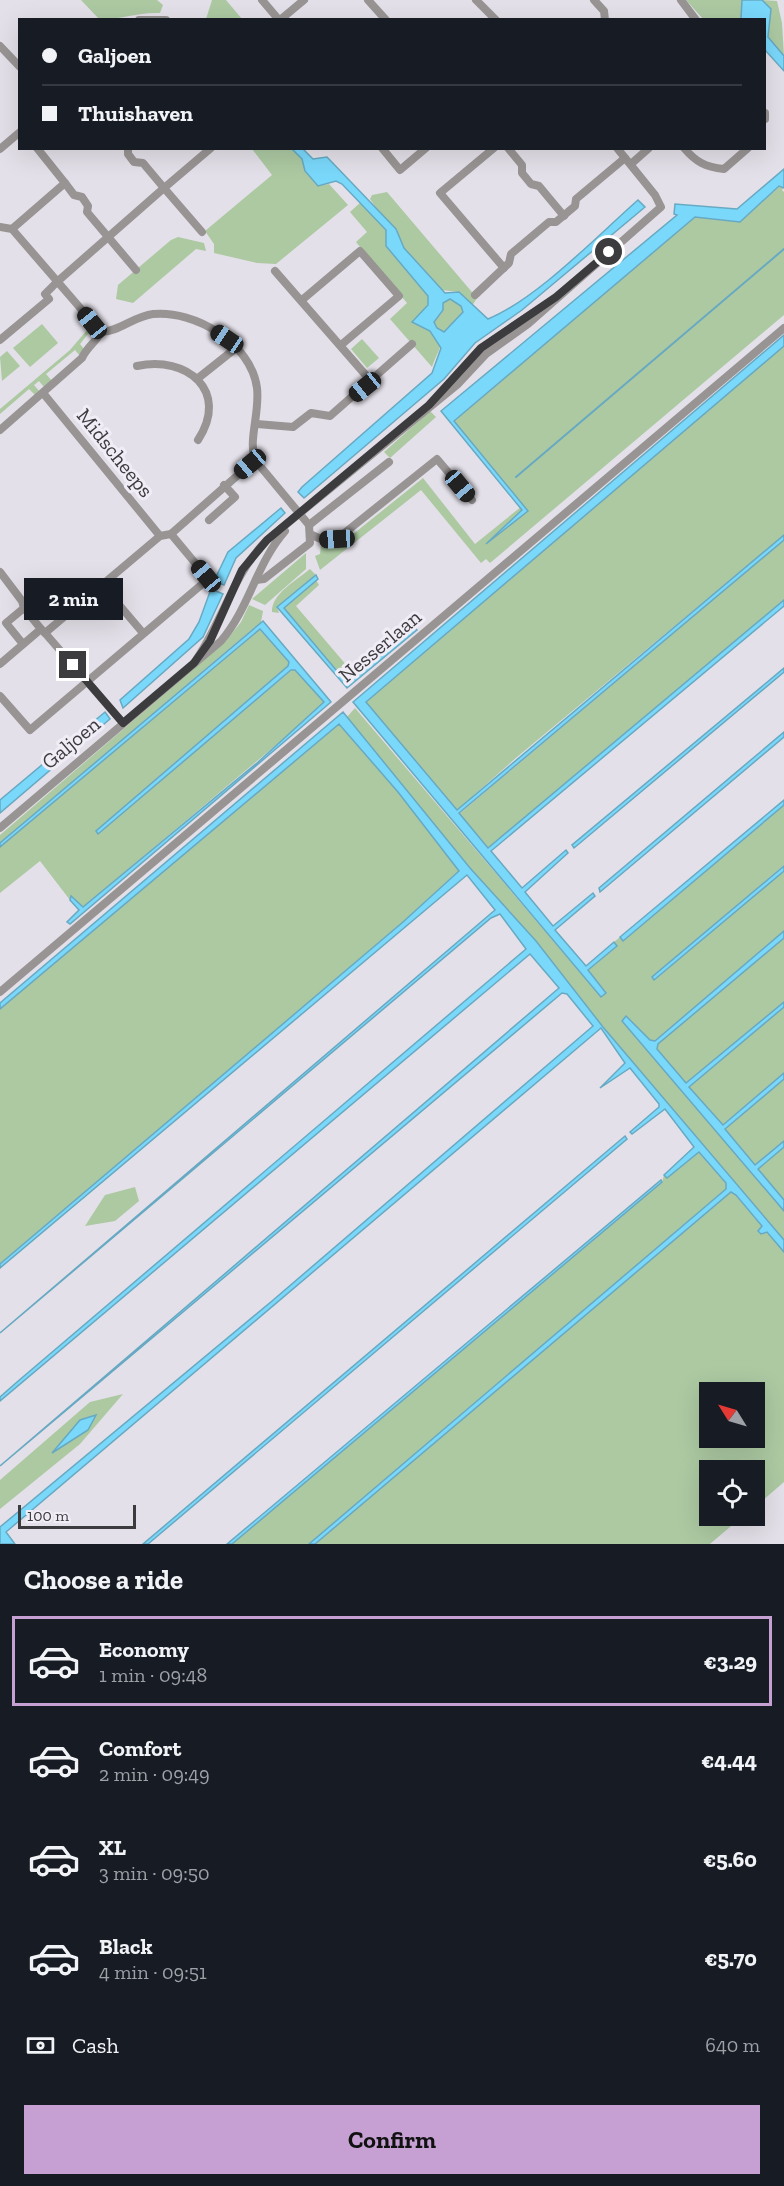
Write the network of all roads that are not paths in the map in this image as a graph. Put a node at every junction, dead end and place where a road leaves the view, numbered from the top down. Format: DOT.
graph roads {
  1 [pos="262,0"];
  2 [pos="304,0"];
  3 [pos="368,0"];
  4 [pos="476,0"];
  5 [pos="594,0"];
  6 [pos="681,0"];
  7 [pos="283,18"];
  8 [pos="285,18"];
  9 [pos="384,18"];
  10 [pos="494,18"];
  11 [pos="605,18"];
  12 [pos="696,18"];
  13 [pos="1,49"];
  14 [pos="18,65"];
  15 [pos="18,134"];
  16 [pos="0,149"];
  17 [pos="39,150"];
  18 [pos="128,150"];
  19 [pos="209,150"];
  20 [pos="384,150"];
  21 [pos="424,150"];
  22 [pos="492,150"];
  23 [pos="510,150"];
  24 [pos="619,150"];
  25 [pos="646,150"];
  26 [pos="686,150"];
  27 [pos="746,150"];
  28 [pos="628,161"];
  29 [pos="65,183"];
  30 [pos="164,188"];
  31 [pos="564,216"];
  32 [pos="0,227"];
  33 [pos="12,229"];
  34 [pos="202,232"];
  35 [pos="107,237"];
  36 [pos="504,268"];
  37 [pos="136,270"];
  38 [pos="275,271"];
  39 [pos="58,281"];
  40 [pos="475,295"];
  41 [pos="302,300"];
  42 [pos="784,328"];
  43 [pos="101,332"];
  44 [pos="0,340"];
  45 [pos="412,344"];
  46 [pos="341,345"];
  47 [pos="236,348"];
  48 [pos="137,366"];
  49 [pos="197,378"];
  50 [pos="370,380"];
  51 [pos="43,393"];
  52 [pos="256,424"];
  53 [pos="0,430"];
  54 [pos="198,440"];
  55 [pos="255,460"];
  56 [pos="388,462"];
  57 [pos="223,486"];
  58 [pos="472,500"];
  59 [pos="299,515"];
  60 [pos="209,520"];
  61 [pos="309,525"];
  62 [pos="171,534"];
  63 [pos="312,535"];
  64 [pos="160,536"];
  65 [pos="0,572"];
  66 [pos="256,580"];
  67 [pos="103,586"];
  68 [pos="24,608"];
  69 [pos="43,631"];
  70 [pos="143,633"];
  71 [pos="23,644"];
  72 [pos="194,663"];
  73 [pos="0,664"];
  74 [pos="87,681"];
  75 [pos="0,696"];
  76 [pos="123,723"];
  77 [pos="0,828"];
  78 [pos="0,992"];
  1 -- 7 [label="street"];
  2 -- 8 [label="street"];
  3 -- 9 [label="street"];
  4 -- 10 [label="street"];
  5 -- 11 [label="street"];
  6 -- 12 [label="street"];
  13 -- 14 [label="street"];
  15 -- 16 [label="street"];
  17 -- 29 [label="street"];
  18 -- 30 [label="street"];
  19 -- 30 [label="street"];
  20 -- 21 [label="street"];
  22 -- 36 [label="street"];
  23 -- 31 [label="street"];
  24 -- 28 [label="street"];
  25 -- 28 [label="street"];
  26 -- 27 [label="street"];
  28 -- 31 [label="street"];
  28 -- 59 [label="street, Galjoen"];
  29 -- 33 [label="street"];
  29 -- 35 [label="street"];
  30 -- 34 [label="street"];
  30 -- 35 [label="street"];
  31 -- 36 [label="street"];
  32 -- 33 [label="street"];
  33 -- 39 [label="street"];
  35 -- 37 [label="street"];
  35 -- 39 [label="street"];
  36 -- 40 [label="street"];
  38 -- 41 [label="street"];
  39 -- 43 [label="street"];
  39 -- 44 [label="street"];
  41 -- 46 [label="street"];
  41 -- 46 [label="street"];
  42 -- 78 [label="street, Nesserlaan"];
  43 -- 47 [label="street"];
  43 -- 51 [label="street"];
  45 -- 50 [label="street"];
  46 -- 50 [label="street"];
  47 -- 49 [label="street"];
  47 -- 52 [label="street"];
  48 -- 49 [label="street"];
  49 -- 54 [label="street"];
  50 -- 52 [label="street"];
  51 -- 53 [label="street"];
  51 -- 64 [label="street, Midscheeps"];
  52 -- 55 [label="street"];
  55 -- 57 [label="street"];
  55 -- 59 [label="street"];
  56 -- 61 [label="street"];
  57 -- 60 [label="street"];
  57 -- 62 [label="street"];
  58 -- 63 [label="street"];
  59 -- 61 [label="street"];
  59 -- 66 [label="street, Galjoen"];
  59 -- 72 [label="street, Galjoen"];
  61 -- 63 [label="street"];
  62 -- 64 [label="street"];
  62 -- 70 [label="street"];
  63 -- 66 [label="street"];
  64 -- 67 [label="street"];
  65 -- 68 [label="street"];
  66 -- 72 [label="street, Galjoen"];
  67 -- 69 [label="street"];
  67 -- 70 [label="street"];
  68 -- 69 [label="street"];
  68 -- 71 [label="street"];
  69 -- 71 [label="street"];
  69 -- 74 [label="street"];
  70 -- 74 [label="street"];
  71 -- 73 [label="street"];
  72 -- 76 [label="street, Galjoen"];
  74 -- 75 [label="street"];
  74 -- 76 [label="street"];
  76 -- 77 [label="street, Galjoen"];
}
